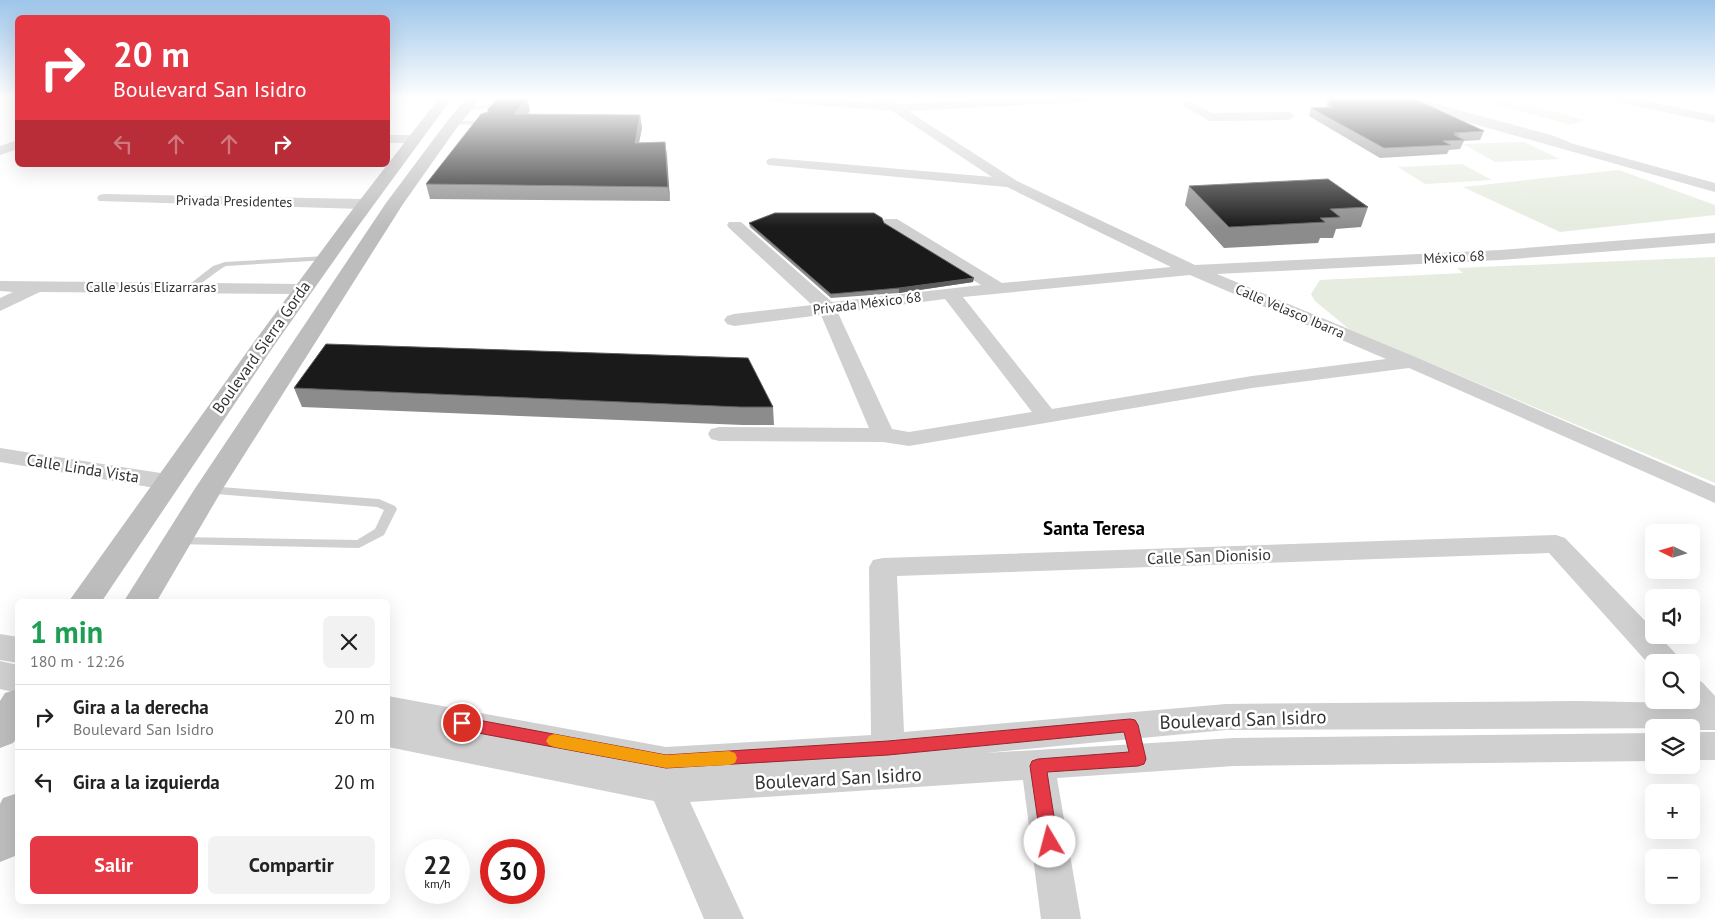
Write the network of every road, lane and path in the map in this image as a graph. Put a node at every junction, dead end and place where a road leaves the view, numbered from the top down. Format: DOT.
graph roads {
  1 [pos="412,141"];
  2 [pos="442,141"];
  3 [pos="945,141"];
  4 [pos="1551,141"];
  5 [pos="15,145"];
  6 [pos="0,151"];
  7 [pos="773,162"];
  8 [pos="1012,184"];
  9 [pos="1715,188"];
  10 [pos="104,198"];
  11 [pos="363,204"];
  12 [pos="891,222"];
  13 [pos="735,226"];
  14 [pos="1715,238"];
  15 [pos="325,258"];
  16 [pos="1192,270"];
  17 [pos="0,286"];
  18 [pos="38,287"];
  19 [pos="190,287"];
  20 [pos="302,289"];
  21 [pos="1000,289"];
  22 [pos="950,294"];
  23 [pos="0,305"];
  24 [pos="827,308"];
  25 [pos="734,320"];
  26 [pos="1411,362"];
  27 [pos="1047,417"];
  28 [pos="719,434"];
  29 [pos="882,435"];
  30 [pos="0,455"];
  31 [pos="167,482"];
  32 [pos="208,490"];
  33 [pos="1715,495"];
  34 [pos="177,541"];
  35 [pos="86,599"];
  36 [pos="141,599"];
  37 [pos="0,647"];
  38 [pos="15,650"];
  39 [pos="1658,654"];
  40 [pos="0,675"];
  41 [pos="15,678"];
  42 [pos="1700,701"];
  43 [pos="15,709"];
  44 [pos="390,709"];
  45 [pos="1576,714"];
  46 [pos="1715,717"];
  47 [pos="1130,725"];
  48 [pos="0,732"];
  49 [pos="390,733"];
  50 [pos="1700,746"];
  51 [pos="1715,746"];
  52 [pos="1645,747"];
  53 [pos="888,748"];
  54 [pos="1603,748"];
  55 [pos="1138,759"];
  56 [pos="1038,766"];
  57 [pos="666,775"];
  58 [pos="15,816"];
  59 [pos="0,842"];
  60 [pos="724,919"];
  61 [pos="1061,919"];
  1 -- 11 [label="main road, Boulevard Sierra Gorda"];
  2 -- 32 [label="main road, Boulevard Sierra Gorda"];
  3 -- 8 [label="street, Calle Velasco Ibarra"];
  4 -- 9 [label="street"];
  5 -- 6 [label="street"];
  7 -- 8 [label="street"];
  8 -- 16 [label="street, Calle Velasco Ibarra"];
  10 -- 11 [label="street, Privada Presidentes"];
  11 -- 15 [label="main road, Boulevard Sierra Gorda"];
  12 -- 21 [label="street"];
  13 -- 24 [label="street"];
  14 -- 16 [label="street, México 68"];
  15 -- 19 [label="lane"];
  15 -- 20 [label="main road, Boulevard Sierra Gorda"];
  16 -- 21 [label="street, Privada México 68"];
  16 -- 26 [label="street, Calle Velasco Ibarra"];
  17 -- 18 [label="street, Calle Jesús Elizarraras"];
  18 -- 19 [label="street, Calle Jesús Elizarraras"];
  18 -- 23 [label="street"];
  19 -- 20 [label="street, Calle Jesús Elizarraras"];
  20 -- 31 [label="main road, Boulevard Sierra Gorda"];
  21 -- 22 [label="street, Privada México 68"];
  22 -- 24 [label="street, Privada México 68"];
  22 -- 27 [label="street"];
  24 -- 25 [label="street, Privada México 68"];
  24 -- 29 [label="street"];
  26 -- 27 [label="street"];
  26 -- 33 [label="street, Calle Velasco Ibarra"];
  27 -- 29 [label="street"];
  28 -- 29 [label="street"];
  30 -- 31 [label="street, Calle Linda Vista"];
  31 -- 35 [label="main road, Boulevard Sierra Gorda"];
  32 -- 34 [label="main road, Boulevard Sierra Gorda"];
  32 -- 34 [label="lane"];
  34 -- 36 [label="main road, Boulevard Sierra Gorda"];
  37 -- 38 [label="street"];
  39 -- 53 [label="street, Calle San Dionisio"];
  40 -- 41 [label="street"];
  42 -- 46 [label="street"];
  43 -- 48 [label="main road"];
  44 -- 57 [label="street, Boulevard San Isidro"];
  45 -- 46 [label="street, Boulevard San Isidro"];
  45 -- 47 [label="street, Boulevard San Isidro"];
  45 -- 54 [label="street"];
  47 -- 53 [label="street, Boulevard San Isidro"];
  47 -- 55 [label="street"];
  49 -- 57 [label="street, Boulevard San Isidro"];
  50 -- 51 [label="street"];
  52 -- 54 [label="street, Boulevard San Isidro"];
  53 -- 57 [label="street, Boulevard San Isidro"];
  54 -- 55 [label="street, Boulevard San Isidro"];
  55 -- 56 [label="street, Boulevard San Isidro"];
  56 -- 57 [label="street, Boulevard San Isidro"];
  56 -- 61 [label="street"];
  57 -- 60 [label="street"];
  58 -- 59 [label="main road"];
}
